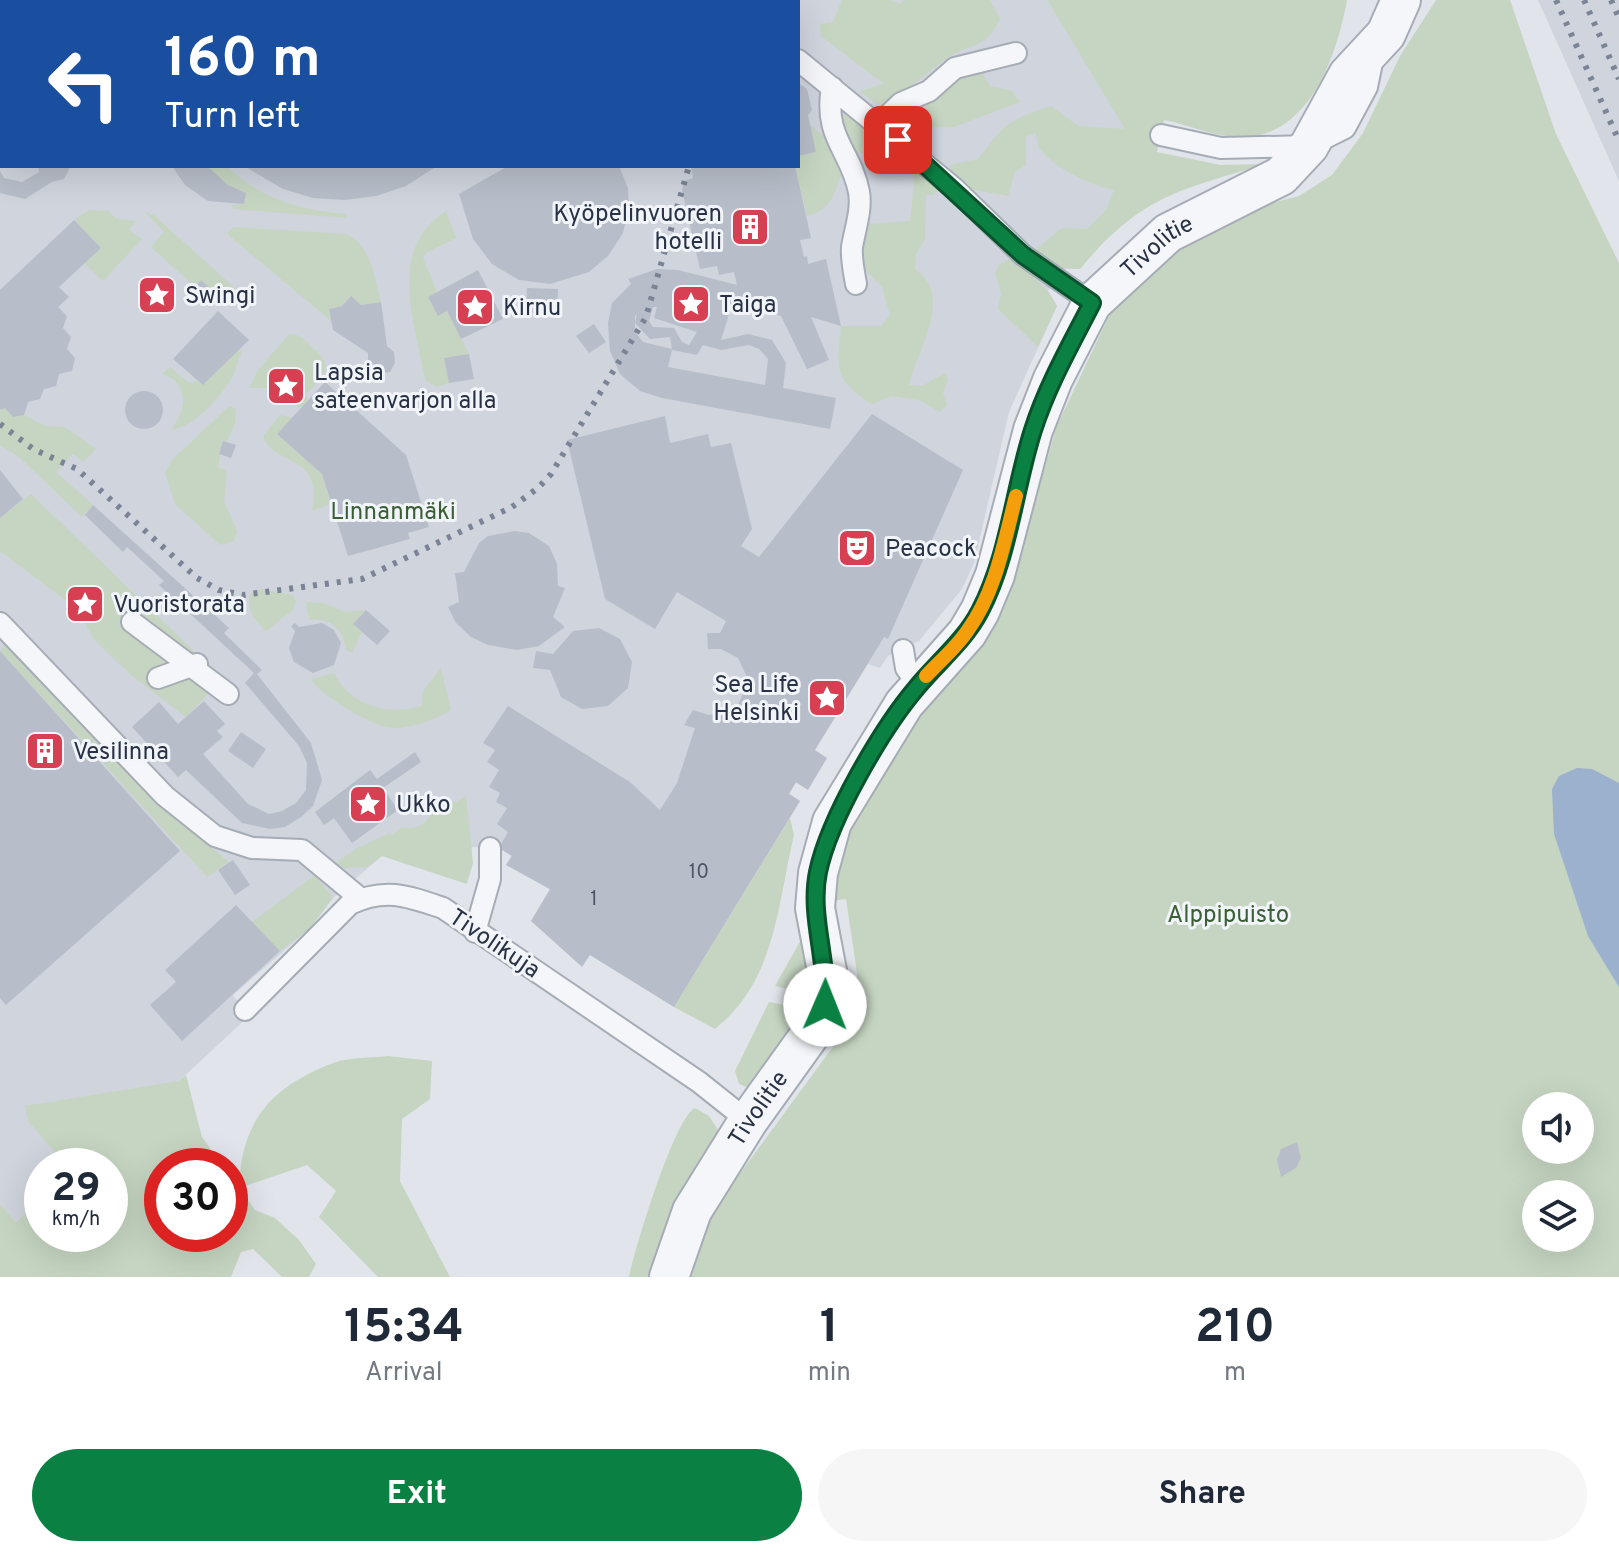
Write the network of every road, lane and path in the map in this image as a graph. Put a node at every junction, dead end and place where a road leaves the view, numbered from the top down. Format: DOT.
graph roads {
  1 [pos="1401,0"];
  2 [pos="1016,53"];
  3 [pos="800,62"];
  4 [pos="832,87"];
  5 [pos="879,124"];
  6 [pos="1161,135"];
  7 [pos="1309,146"];
  8 [pos="856,284"];
  9 [pos="1092,303"];
  10 [pos="132,622"];
  11 [pos="0,623"];
  12 [pos="903,650"];
  13 [pos="198,664"];
  14 [pos="158,678"];
  15 [pos="918,685"];
  16 [pos="228,694"];
  17 [pos="490,848"];
  18 [pos="361,899"];
  19 [pos="475,932"];
  20 [pos="245,1010"];
  21 [pos="748,1121"];
  22 [pos="669,1277"];
  1 -- 7 [label="street, Tivolitie"];
  2 -- 5 [label="lane"];
  3 -- 4 [label="lane"];
  4 -- 5 [label="lane"];
  4 -- 8 [label="lane"];
  5 -- 9 [label="lane"];
  6 -- 7 [label="lane"];
  7 -- 9 [label="street, Tivolitie"];
  9 -- 15 [label="street, Tivolitie"];
  10 -- 13 [label="lane"];
  11 -- 18 [label="lane"];
  12 -- 15 [label="lane"];
  13 -- 14 [label="lane"];
  13 -- 16 [label="lane"];
  15 -- 21 [label="street, Tivolitie"];
  17 -- 19 [label="lane"];
  18 -- 19 [label="lane, Tivolikuja"];
  18 -- 20 [label="lane"];
  19 -- 21 [label="lane, Tivolikuja"];
  21 -- 22 [label="street, Tivolitie"];
}
